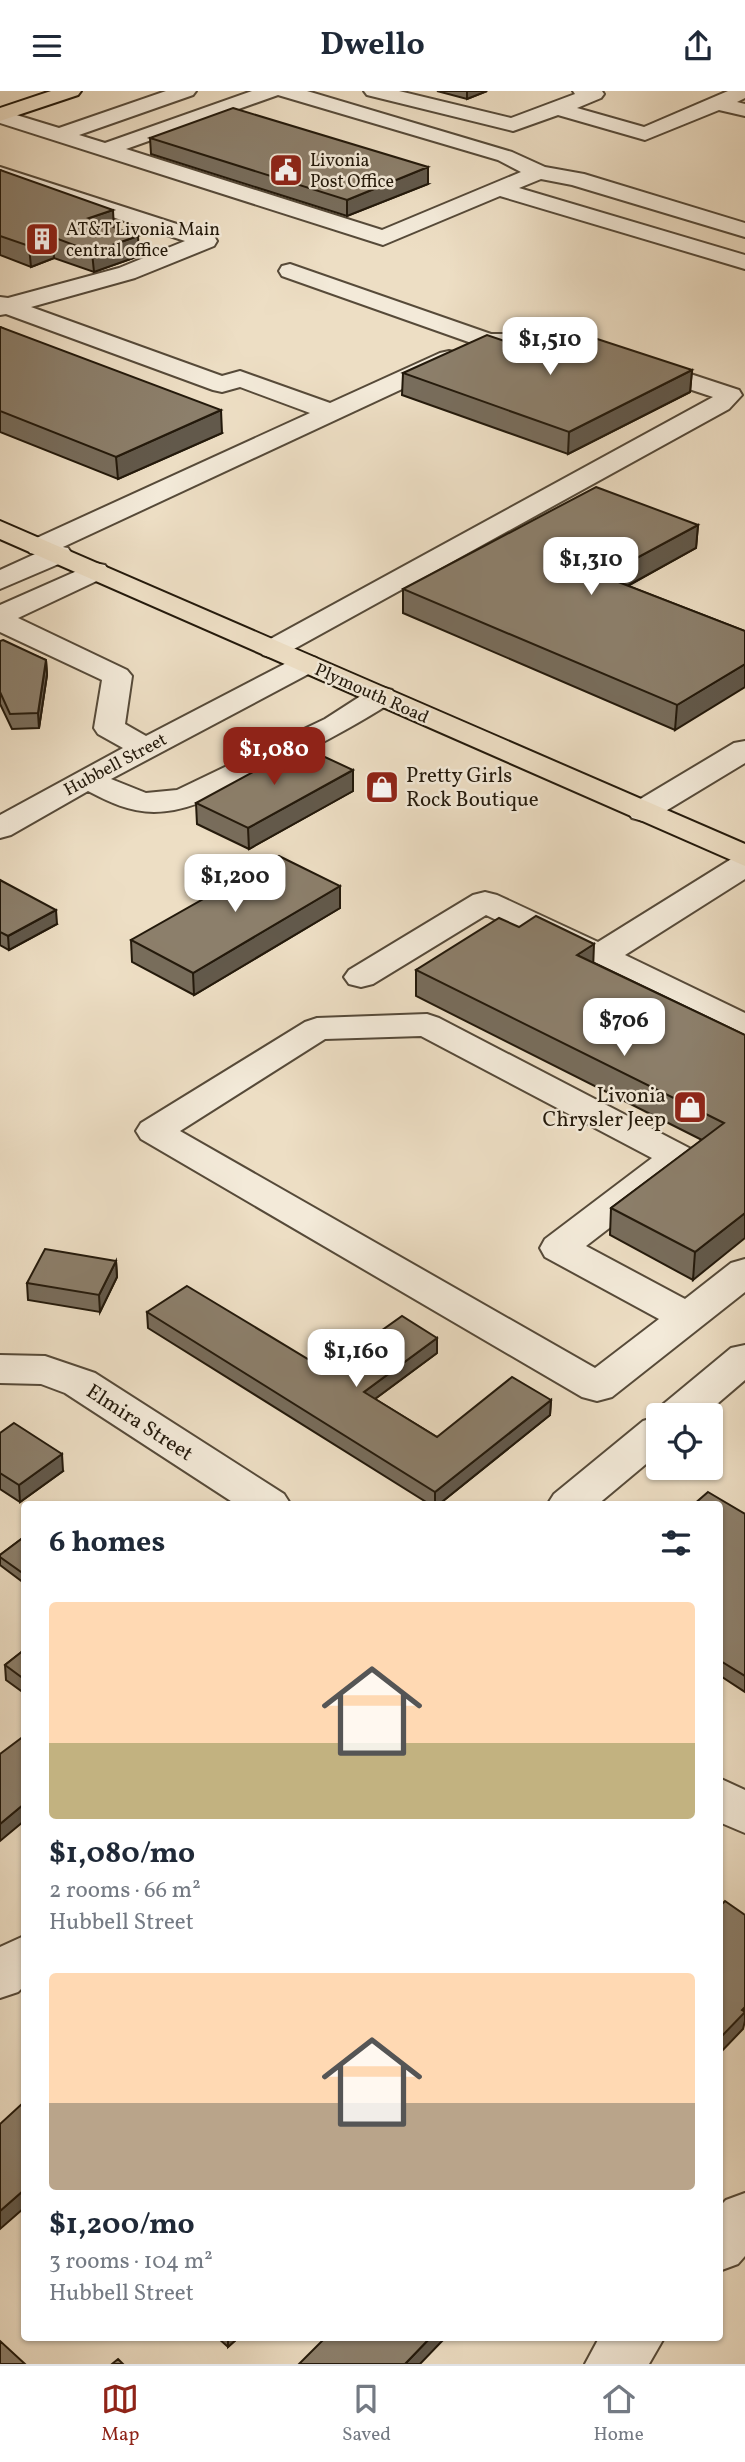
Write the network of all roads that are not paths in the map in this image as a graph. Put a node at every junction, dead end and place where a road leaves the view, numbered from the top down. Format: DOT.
graph roads {
  1 [pos="271,91"];
  2 [pos="286,91"];
  3 [pos="374,91"];
  4 [pos="583,91"];
  5 [pos="745,91"];
  6 [pos="63,92"];
  7 [pos="179,93"];
  8 [pos="684,94"];
  9 [pos="717,103"];
  10 [pos="556,108"];
  11 [pos="220,109"];
  12 [pos="745,110"];
  13 [pos="0,115"];
  14 [pos="58,135"];
  15 [pos="104,150"];
  16 [pos="539,171"];
  17 [pos="0,173"];
  18 [pos="504,187"];
  19 [pos="745,230"];
  20 [pos="745,263"];
  21 [pos="290,271"];
  22 [pos="3,306"];
  23 [pos="489,341"];
  24 [pos="333,412"];
  25 [pos="0,529"];
  26 [pos="49,550"];
  27 [pos="95,571"];
  28 [pos="0,581"];
  29 [pos="0,619"];
  30 [pos="273,649"];
  31 [pos="306,664"];
  32 [pos="381,697"];
  33 [pos="146,748"];
  34 [pos="745,750"];
  35 [pos="87,779"];
  36 [pos="643,811"];
  37 [pos="0,828"];
  38 [pos="745,856"];
  39 [pos="745,865"];
  40 [pos="600,956"];
  41 [pos="361,977"];
  42 [pos="745,1026"];
  43 [pos="745,1272"];
  44 [pos="687,1317"];
  45 [pos="745,1358"];
  46 [pos="0,1369"];
  47 [pos="691,1403"];
  48 [pos="646,1441"];
  49 [pos="263,1501"];
  50 [pos="574,1501"];
  51 [pos="723,1800"];
  52 [pos="745,1814"];
  53 [pos="21,1960"];
  54 [pos="0,1977"];
  55 [pos="745,2217"];
  56 [pos="723,2242"];
  57 [pos="633,2341"];
  58 [pos="613,2364"];
  1 -- 11 [label="street"];
  2 -- 16 [label="street"];
  3 -- 10 [label="street"];
  4 -- 10 [label="street"];
  5 -- 9 [label="street"];
  6 -- 13 [label="main road"];
  7 -- 11 [label="street"];
  7 -- 14 [label="street"];
  8 -- 9 [label="street"];
  9 -- 10 [label="street"];
  9 -- 12 [label="street"];
  11 -- 15 [label="street"];
  13 -- 14 [label="street"];
  14 -- 15 [label="street"];
  15 -- 18 [label="street"];
  16 -- 18 [label="street"];
  16 -- 19 [label="street"];
  17 -- 22 [label="street"];
  18 -- 20 [label="street"];
  21 -- 23 [label="street"];
  22 -- 24 [label="street"];
  23 -- 24 [label="street"];
  23 -- 30 [label="street"];
  24 -- 26 [label="street"];
  25 -- 26 [label="main road, Plymouth Road"];
  26 -- 27 [label="main road, Plymouth Road"];
  26 -- 28 [label="street"];
  27 -- 29 [label="street"];
  27 -- 30 [label="main road, Plymouth Road"];
  29 -- 33 [label="street"];
  30 -- 31 [label="main road, Plymouth Road"];
  31 -- 32 [label="main road, Plymouth Road"];
  31 -- 33 [label="street, Hubbell Street"];
  32 -- 35 [label="street"];
  32 -- 36 [label="main road, Plymouth Road"];
  33 -- 35 [label="street, Hubbell Street"];
  34 -- 36 [label="street"];
  35 -- 37 [label="street, Hubbell Street"];
  36 -- 38 [label="main road, Plymouth Road"];
  39 -- 40 [label="street"];
  40 -- 41 [label="street"];
  40 -- 42 [label="street"];
  43 -- 44 [label="street"];
  44 -- 44 [label="street"];
  45 -- 47 [label="street"];
  46 -- 49 [label="street, Elmira Street"];
  48 -- 50 [label="street"];
  51 -- 52 [label="street"];
  53 -- 54 [label="street"];
  55 -- 56 [label="street"];
  57 -- 58 [label="street"];
}
